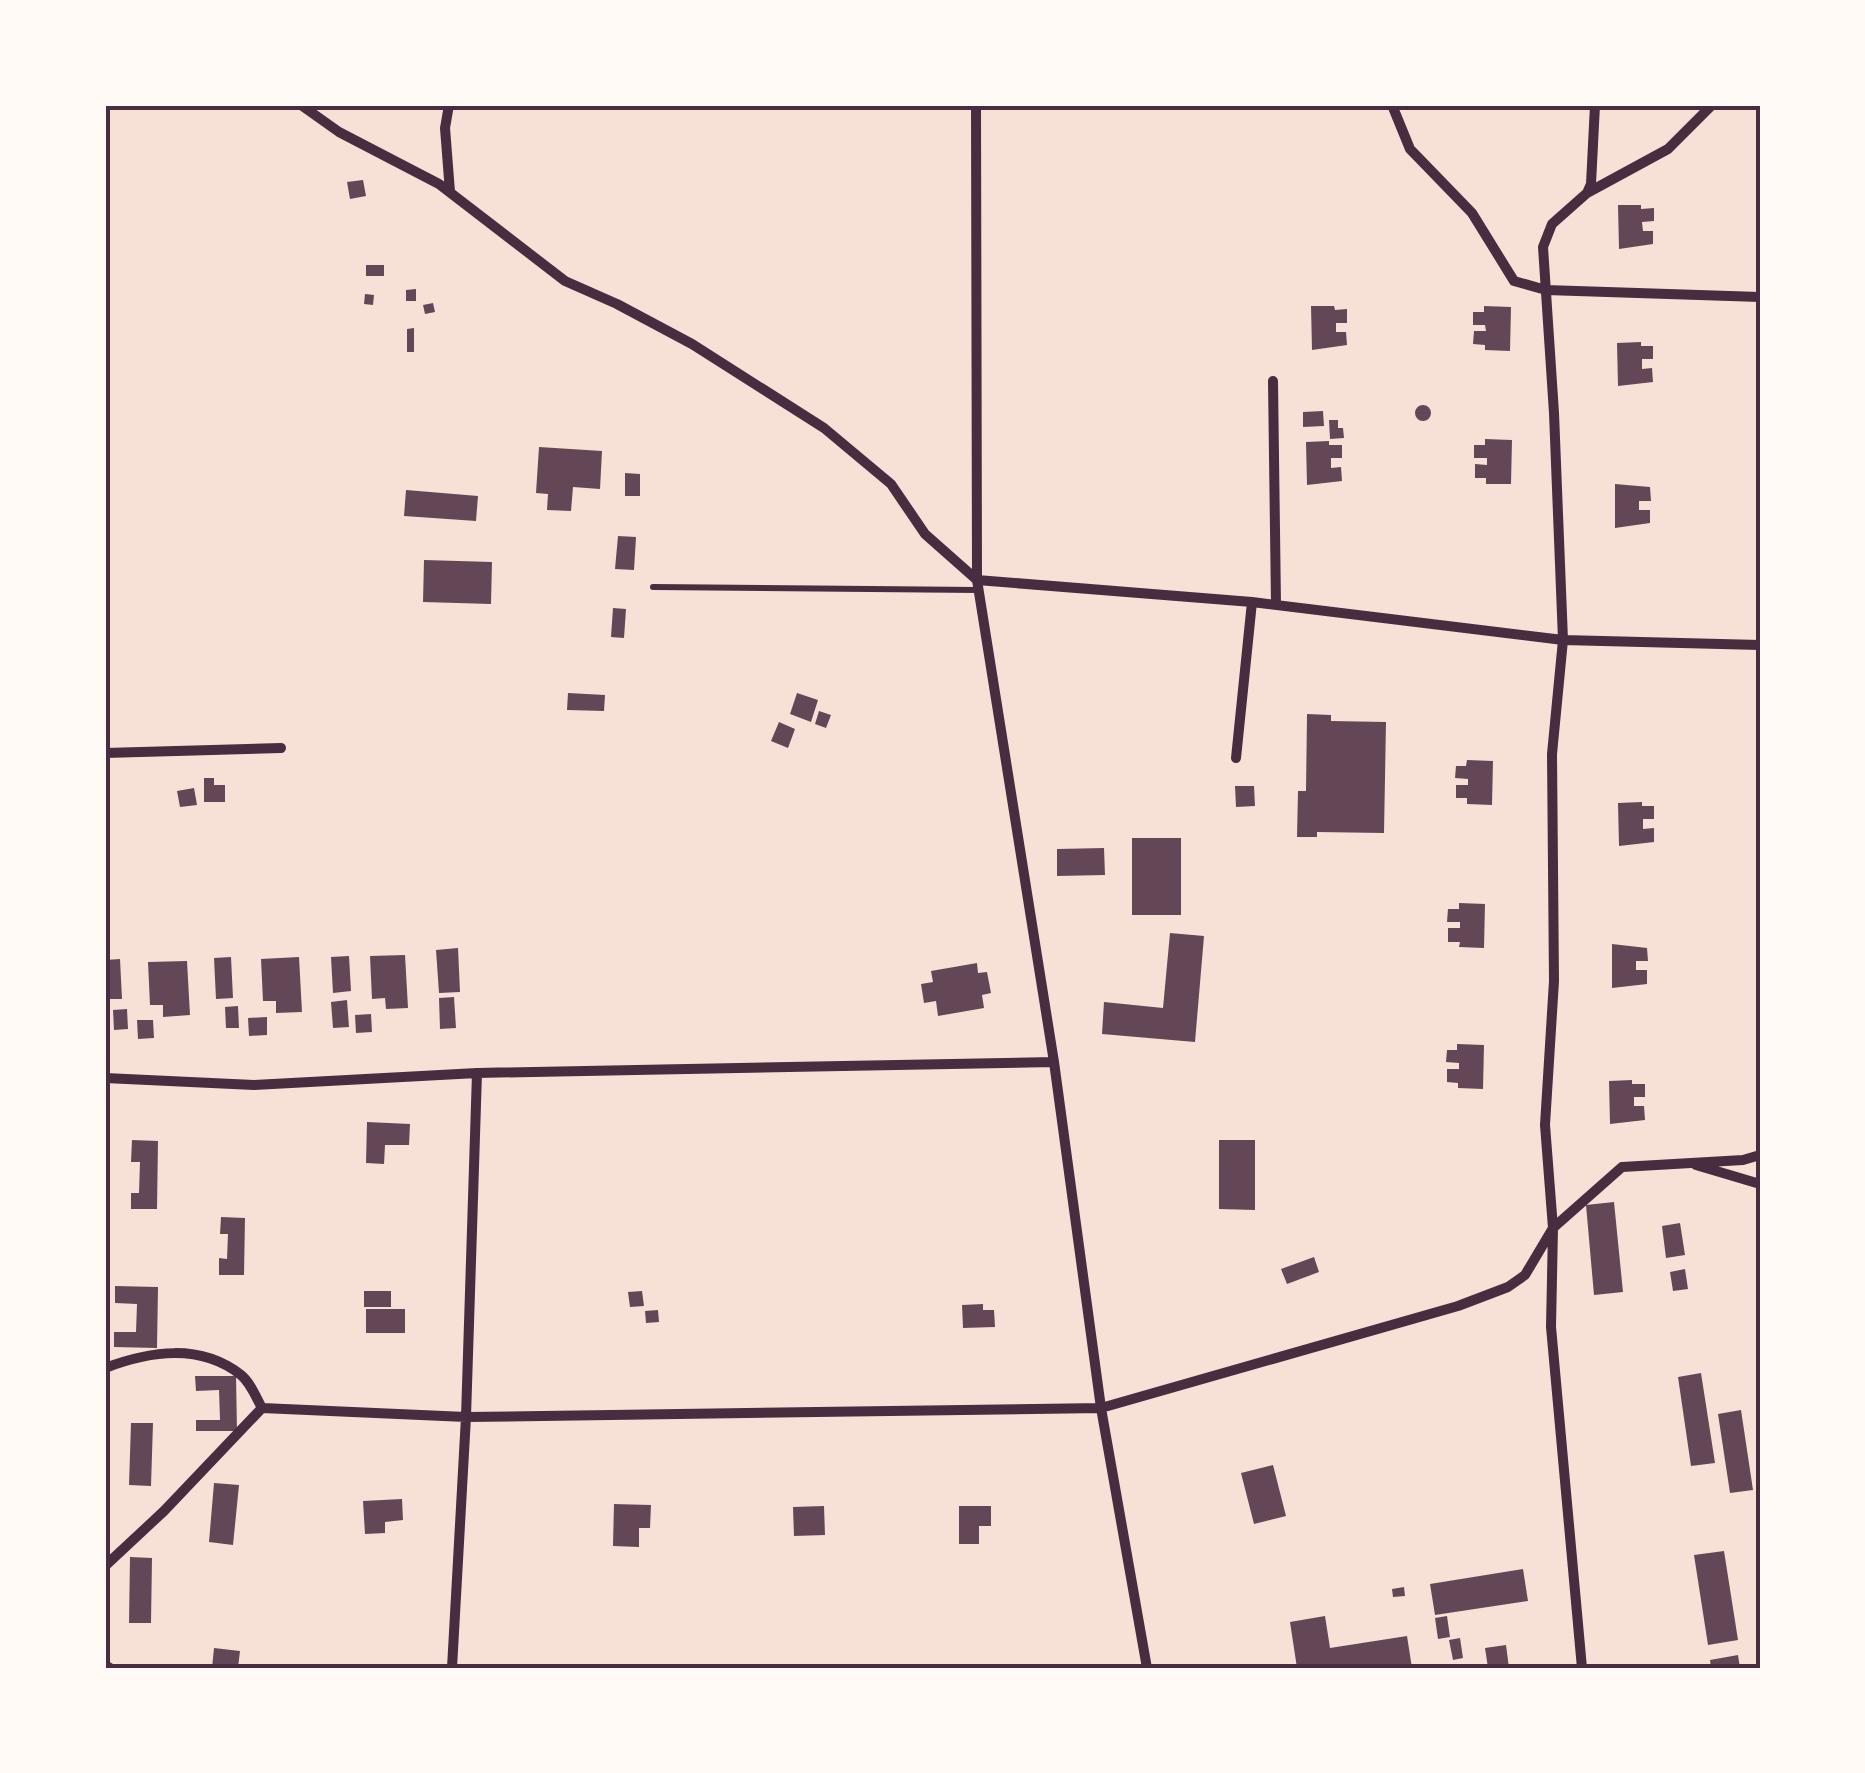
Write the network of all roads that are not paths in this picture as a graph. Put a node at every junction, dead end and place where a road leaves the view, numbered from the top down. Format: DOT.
graph roads {
  1 [pos="301,105"];
  2 [pos="449,105"];
  3 [pos="976,105"];
  4 [pos="1392,105"];
  5 [pos="1594,105"];
  6 [pos="1712,105"];
  7 [pos="450,192"];
  8 [pos="1587,193"];
  9 [pos="1546,290"];
  10 [pos="1760,298"];
  11 [pos="1273,381"];
  12 [pos="978,585"];
  13 [pos="653,586"];
  14 [pos="1252,602"];
  15 [pos="1276,605"];
  16 [pos="1563,640"];
  17 [pos="1760,645"];
  18 [pos="281,748"];
  19 [pos="105,753"];
  20 [pos="1236,758"];
  21 [pos="1054,1062"];
  22 [pos="476,1073"];
  23 [pos="105,1078"];
  24 [pos="1760,1155"];
  25 [pos="1686,1162"];
  26 [pos="1760,1184"];
  27 [pos="1553,1228"];
  28 [pos="105,1368"];
  29 [pos="262,1408"];
  30 [pos="1101,1408"];
  31 [pos="466,1417"];
  32 [pos="105,1566"];
  33 [pos="452,1668"];
  34 [pos="1148,1668"];
  35 [pos="1582,1668"];
  1 -- 7 [label="street"];
  2 -- 7 [label="street"];
  3 -- 12 [label="street"];
  4 -- 9 [label="street"];
  5 -- 8 [label="street"];
  6 -- 8 [label="street"];
  7 -- 12 [label="street"];
  8 -- 9 [label="street"];
  9 -- 10 [label="street"];
  9 -- 16 [label="street"];
  11 -- 15 [label="street"];
  12 -- 13 [label="lane"];
  12 -- 14 [label="street"];
  12 -- 21 [label="street"];
  14 -- 15 [label="street"];
  14 -- 20 [label="street"];
  15 -- 16 [label="street"];
  16 -- 17 [label="street"];
  16 -- 27 [label="street"];
  18 -- 19 [label="street"];
  21 -- 22 [label="street"];
  21 -- 30 [label="street"];
  22 -- 23 [label="street"];
  22 -- 31 [label="street"];
  24 -- 25 [label="street"];
  25 -- 26 [label="street"];
  25 -- 27 [label="street"];
  27 -- 30 [label="street"];
  27 -- 35 [label="street"];
  28 -- 29 [label="street"];
  29 -- 31 [label="street"];
  29 -- 32 [label="street"];
  30 -- 31 [label="street"];
  30 -- 34 [label="street"];
  31 -- 33 [label="street"];
}
